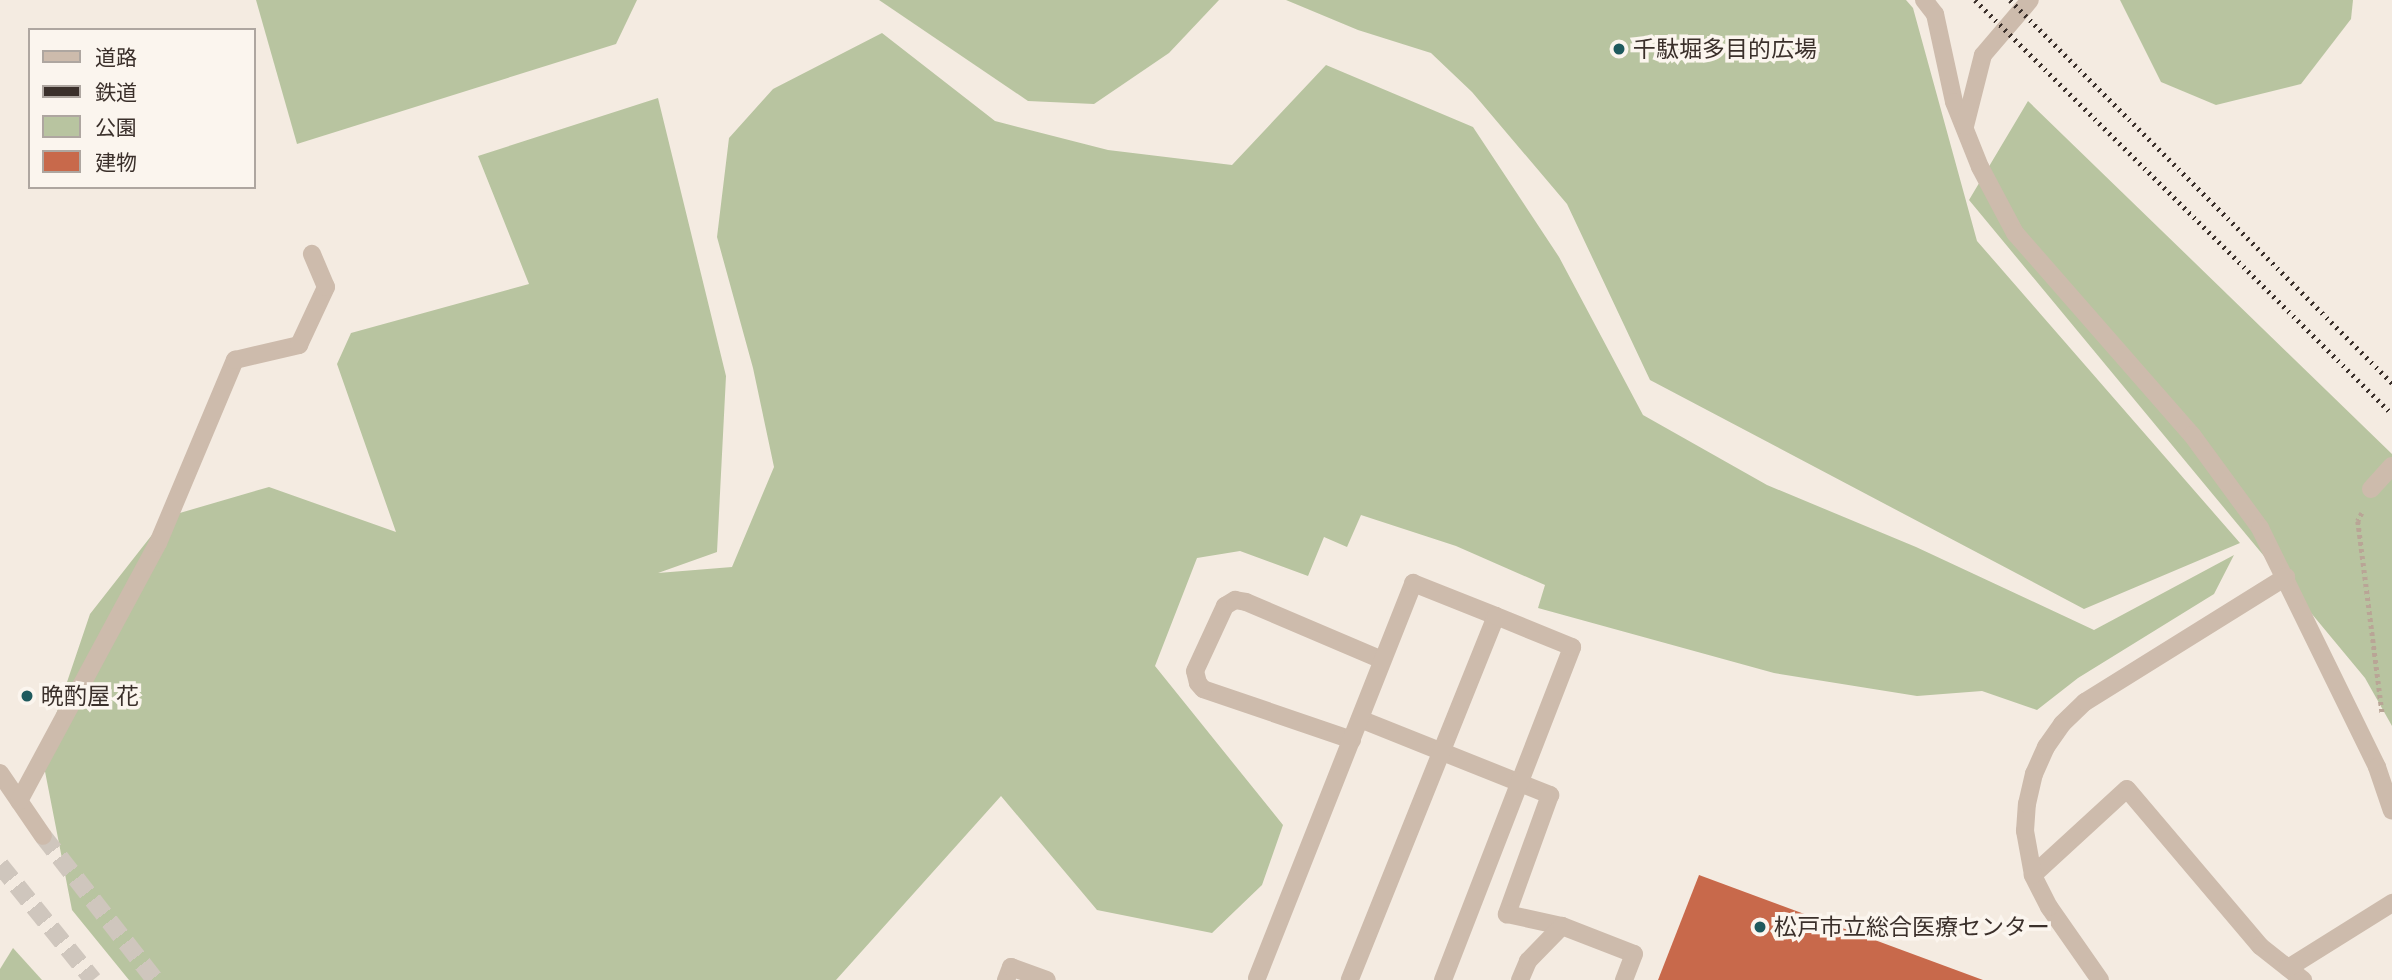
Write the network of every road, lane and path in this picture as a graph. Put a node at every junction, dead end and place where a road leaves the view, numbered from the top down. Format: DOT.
graph roads {
  1 [pos="1924,0"];
  2 [pos="2029,0"];
  3 [pos="1965,126"];
  4 [pos="312,254"];
  5 [pos="2392,466"];
  6 [pos="2371,489"];
  7 [pos="2286,577"];
  8 [pos="1496,616"];
  9 [pos="1382,660"];
  10 [pos="1360,719"];
  11 [pos="2383,723"];
  12 [pos="1352,740"];
  13 [pos="1440,751"];
  14 [pos="0,774"];
  15 [pos="1519,784"];
  16 [pos="19,801"];
  17 [pos="2392,811"];
  18 [pos="43,836"];
  19 [pos="2033,874"];
  20 [pos="2392,903"];
  21 [pos="1562,926"];
  22 [pos="2288,968"];
  23 [pos="1259,979"];
  24 [pos="1006,980"];
  25 [pos="1047,980"];
  26 [pos="1350,980"];
  27 [pos="1443,980"];
  28 [pos="1520,980"];
  29 [pos="1624,980"];
  30 [pos="2099,980"];
  31 [pos="2303,980"];
  1 -- 3 [label="street"];
  2 -- 3 [label="street"];
  3 -- 7 [label="street"];
  4 -- 16 [label="street"];
  5 -- 6 [label="street"];
  6 -- 11 [label="path"];
  7 -- 17 [label="street"];
  7 -- 19 [label="street"];
  8 -- 9 [label="street"];
  8 -- 13 [label="street"];
  8 -- 15 [label="street"];
  9 -- 10 [label="street"];
  9 -- 12 [label="street"];
  10 -- 12 [label="street"];
  10 -- 13 [label="street"];
  12 -- 23 [label="street"];
  13 -- 15 [label="street"];
  13 -- 26 [label="street"];
  14 -- 16 [label="street"];
  15 -- 21 [label="street"];
  15 -- 27 [label="street"];
  16 -- 18 [label="street"];
  19 -- 22 [label="street"];
  19 -- 30 [label="street"];
  20 -- 22 [label="street"];
  21 -- 28 [label="street"];
  21 -- 29 [label="street"];
  22 -- 31 [label="street"];
  24 -- 25 [label="street"];
}
